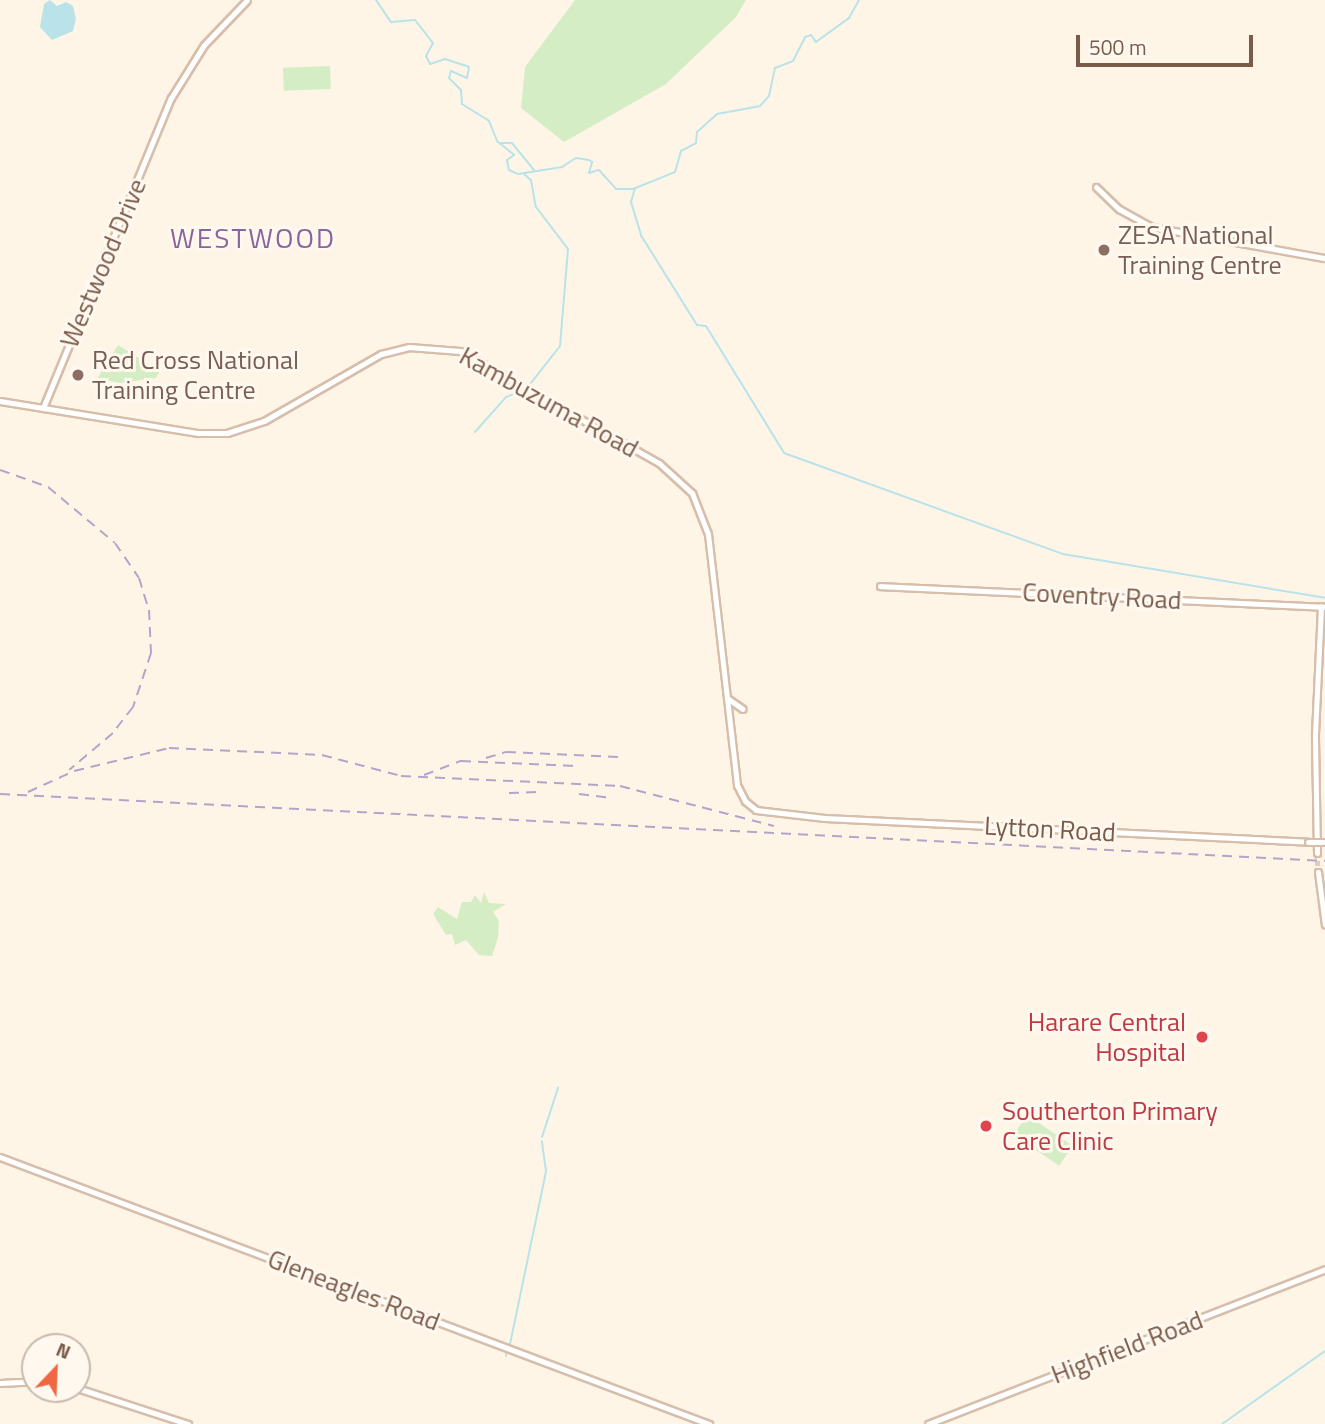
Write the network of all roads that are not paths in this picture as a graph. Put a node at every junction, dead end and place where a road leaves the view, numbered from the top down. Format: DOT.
graph roads {
  1 [pos="247,0"];
  2 [pos="1096,187"];
  3 [pos="1325,258"];
  4 [pos="0,401"];
  5 [pos="43,408"];
  6 [pos="880,586"];
  7 [pos="1323,607"];
  8 [pos="716,611"];
  9 [pos="727,698"];
  10 [pos="743,709"];
  11 [pos="728,718"];
  12 [pos="775,815"];
  13 [pos="1324,843"];
  14 [pos="1317,853"];
  15 [pos="1318,872"];
  16 [pos="1325,925"];
  17 [pos="0,1157"];
  18 [pos="1325,1269"];
  19 [pos="21,1381"];
  20 [pos="0,1382"];
  21 [pos="91,1393"];
  22 [pos="188,1424"];
  23 [pos="709,1424"];
  24 [pos="928,1424"];
  1 -- 5 [label="street, Westwood Drive"];
  2 -- 3 [label="street"];
  4 -- 5 [label="street, Kambuzuma Road"];
  5 -- 8 [label="street, Kambuzuma Road"];
  6 -- 7 [label="street, Coventry Road"];
  7 -- 14 [label="street"];
  8 -- 9 [label="street, Kambuzuma Road"];
  8 -- 11 [label="street, Kambuzuma Road"];
  9 -- 10 [label="street"];
  9 -- 11 [label="street, Kambuzuma Road"];
  11 -- 12 [label="street, Kambuzuma Road"];
  12 -- 13 [label="street, Lytton Road, bridge"];
  15 -- 16 [label="street"];
  17 -- 23 [label="street, Gleneagles Road"];
  18 -- 24 [label="street, Highfield Road"];
  19 -- 20 [label="street"];
  21 -- 22 [label="street"];
}
